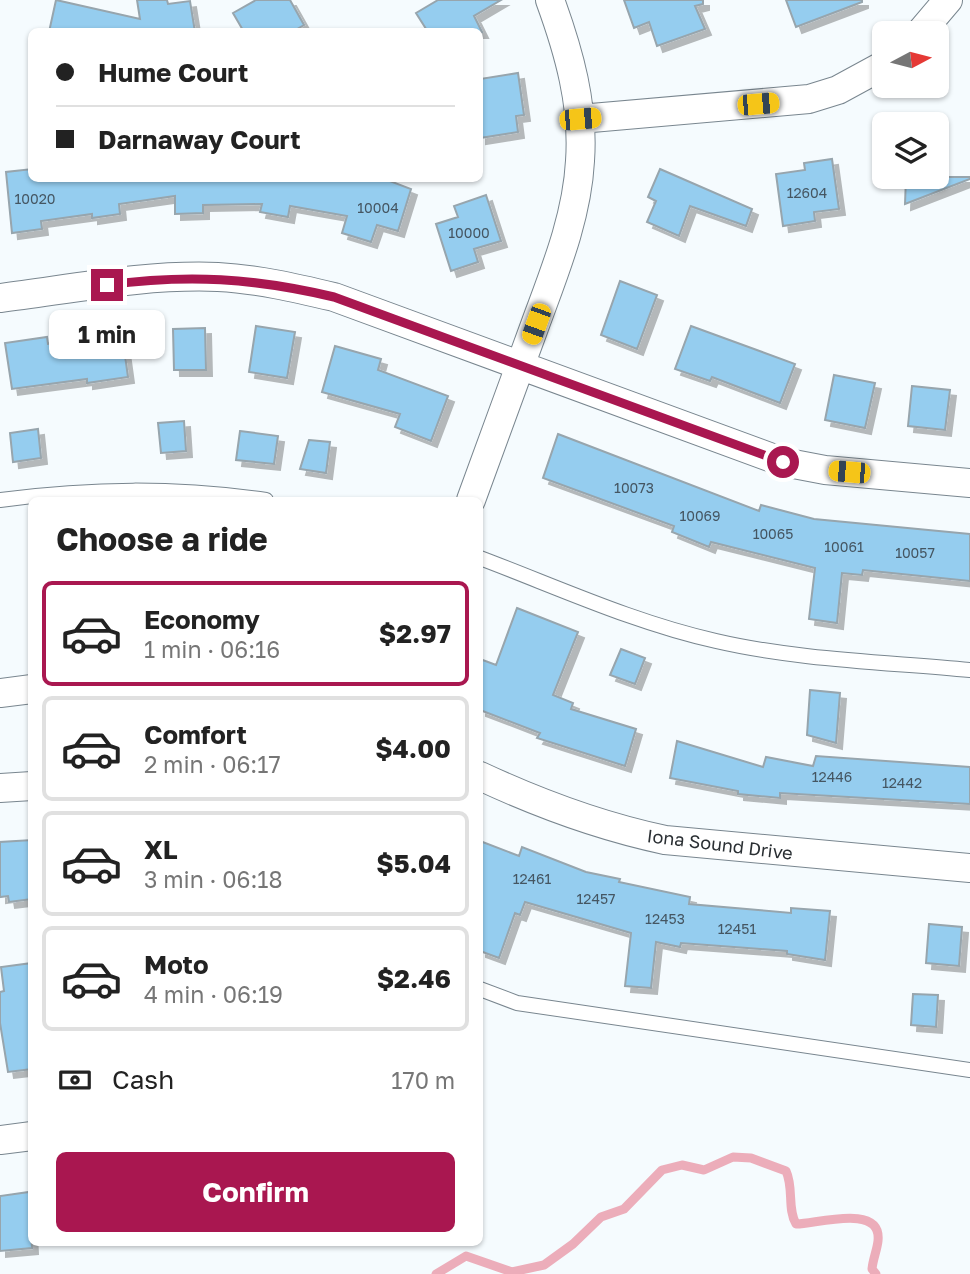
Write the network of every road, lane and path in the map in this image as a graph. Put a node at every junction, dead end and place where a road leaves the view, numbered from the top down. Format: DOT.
graph roads {
  1 [pos="550,0"];
  2 [pos="948,0"];
  3 [pos="930,21"];
  4 [pos="872,72"];
  5 [pos="580,119"];
  6 [pos="0,298"];
  7 [pos="520,367"];
  8 [pos="970,483"];
  9 [pos="245,497"];
  10 [pos="472,497"];
  11 [pos="0,499"];
  12 [pos="483,559"];
  13 [pos="970,670"];
  14 [pos="28,690"];
  15 [pos="0,693"];
  16 [pos="483,777"];
  17 [pos="28,786"];
  18 [pos="0,788"];
  19 [pos="970,869"];
  20 [pos="483,990"];
  21 [pos="970,1070"];
  22 [pos="28,1136"];
  23 [pos="0,1140"];
  1 -- 5 [label="street"];
  2 -- 3 [label="street"];
  4 -- 5 [label="street"];
  5 -- 7 [label="street"];
  6 -- 7 [label="street"];
  7 -- 8 [label="street"];
  7 -- 10 [label="street"];
  9 -- 11 [label="lane"];
  12 -- 13 [label="lane"];
  14 -- 15 [label="street"];
  16 -- 19 [label="street, Iona Sound Drive"];
  17 -- 18 [label="street"];
  20 -- 21 [label="lane"];
  22 -- 23 [label="street"];
}
